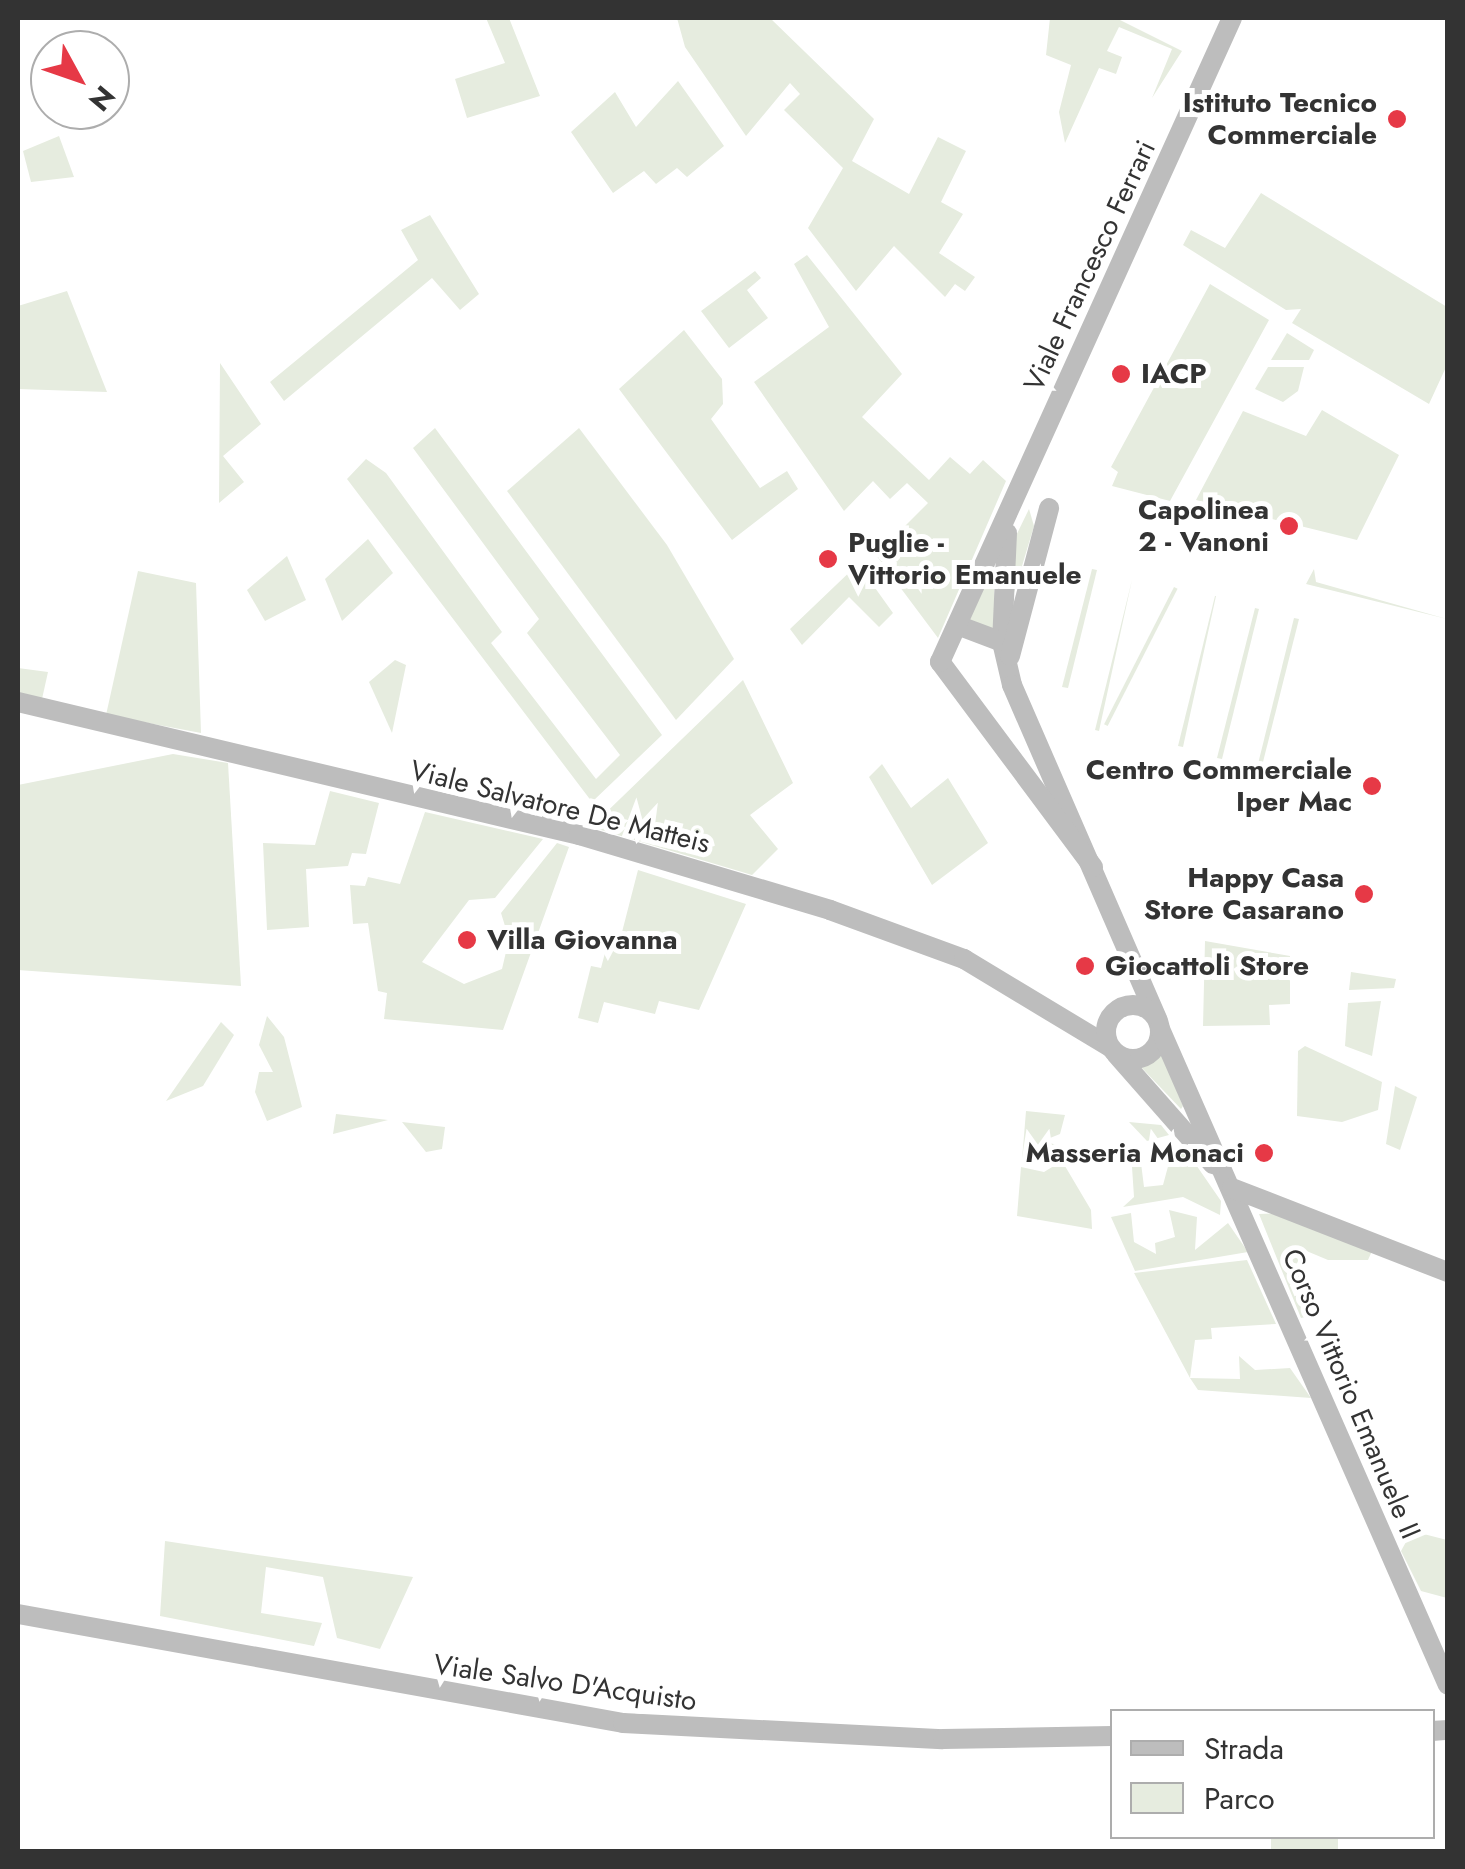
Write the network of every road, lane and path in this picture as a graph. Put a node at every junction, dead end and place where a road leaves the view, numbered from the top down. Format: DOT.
graph roads {
  1 [pos="1232,18"];
  2 [pos="1020,482"];
  3 [pos="1049,508"];
  4 [pos="957,625"];
  5 [pos="1005,653"];
  6 [pos="940,662"];
  7 [pos="18,702"];
  8 [pos="1030,726"];
  9 [pos="1000,745"];
  10 [pos="1093,867"];
  11 [pos="1134,956"];
  12 [pos="1117,1010"];
  13 [pos="1068,1020"];
  14 [pos="1159,1024"];
  15 [pos="1113,1051"];
  16 [pos="1193,1104"];
  17 [pos="1172,1118"];
  18 [pos="1229,1184"];
  19 [pos="1448,1272"];
  20 [pos="18,1614"];
  21 [pos="1448,1685"];
  22 [pos="1110,1736"];
  1 -- 2 [label="street, Viale Francesco Ferrari"];
  2 -- 4 [label="street, Viale Francesco Ferrari"];
  2 -- 5 [label="street, Viale Francesco Ferrari"];
  3 -- 5 [label="street"];
  4 -- 5 [label="street"];
  4 -- 6 [label="street, Viale Francesco Ferrari"];
  5 -- 8 [label="street, Corso Vittorio Emanuele II"];
  6 -- 9 [label="street, Corso Vittorio Emanuele II"];
  7 -- 13 [label="street, Viale Salvatore De Matteis"];
  8 -- 9 [label="street"];
  8 -- 10 [label="street, Corso Vittorio Emanuele II"];
  9 -- 10 [label="street, Corso Vittorio Emanuele II"];
  10 -- 11 [label="street, Corso Vittorio Emanuele II"];
  11 -- 12 [label="street"];
  11 -- 14 [label="street, Corso Vittorio Emanuele II"];
  12 -- 13 [label="street"];
  12 -- 14 [label="street"];
  12 -- 15 [label="street"];
  13 -- 15 [label="street, Viale Salvatore De Matteis"];
  14 -- 15 [label="street"];
  14 -- 16 [label="street, Corso Vittorio Emanuele II"];
  15 -- 17 [label="street, Corso Vittorio Emanuele II"];
  16 -- 17 [label="street"];
  16 -- 18 [label="street, Corso Vittorio Emanuele II"];
  17 -- 18 [label="street, Corso Vittorio Emanuele II"];
  18 -- 19 [label="street"];
  18 -- 21 [label="street, Corso Vittorio Emanuele II"];
  20 -- 22 [label="street, Viale Salvo D'Acquisto"];
}
